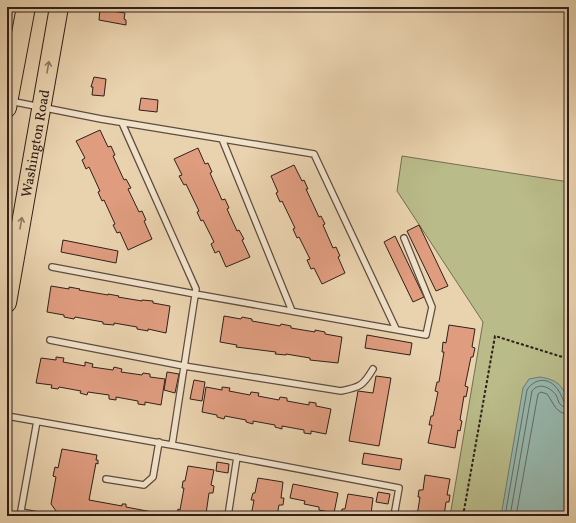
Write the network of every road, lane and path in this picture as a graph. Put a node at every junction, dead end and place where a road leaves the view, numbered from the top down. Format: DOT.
graph roads {
  1 [pos="26,7"];
  2 [pos="59,7"];
  3 [pos="8,104"];
  4 [pos="41,107"];
  5 [pos="122,123"];
  6 [pos="222,139"];
  7 [pos="404,238"];
  8 [pos="52,267"];
  9 [pos="195,294"];
  10 [pos="7,303"];
  11 [pos="292,311"];
  12 [pos="396,329"];
  13 [pos="50,340"];
  14 [pos="569,359"];
  15 [pos="184,366"];
  16 [pos="373,369"];
  17 [pos="7,416"];
  18 [pos="37,421"];
  19 [pos="159,442"];
  20 [pos="172,444"];
  21 [pos="237,457"];
  22 [pos="106,479"];
  23 [pos="21,514"];
  24 [pos="42,516"];
  25 [pos="228,516"];
  26 [pos="394,516"];
  27 [pos="463,516"];
  1 -- 3 [label="main road"];
  4 -- 2 [label="main road, Washington Road, one-way"];
  3 -- 4 [label="lane"];
  4 -- 5 [label="lane"];
  10 -- 4 [label="main road, Washington Road, one-way"];
  5 -- 6 [label="lane"];
  5 -- 9 [label="lane"];
  6 -- 11 [label="lane"];
  6 -- 12 [label="lane"];
  7 -- 12 [label="lane"];
  8 -- 9 [label="lane"];
  9 -- 11 [label="lane"];
  9 -- 15 [label="lane"];
  11 -- 12 [label="lane"];
  13 -- 15 [label="lane"];
  14 -- 27 [label="path"];
  15 -- 16 [label="lane"];
  15 -- 20 [label="lane"];
  17 -- 18 [label="lane"];
  18 -- 19 [label="lane"];
  18 -- 23 [label="lane"];
  19 -- 20 [label="lane"];
  19 -- 22 [label="lane"];
  20 -- 21 [label="lane"];
  21 -- 25 [label="lane"];
  21 -- 26 [label="lane"];
  23 -- 24 [label="lane"];
}
